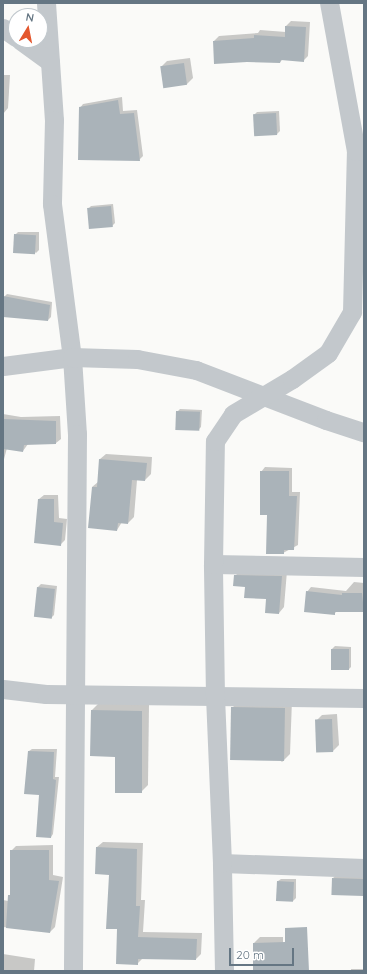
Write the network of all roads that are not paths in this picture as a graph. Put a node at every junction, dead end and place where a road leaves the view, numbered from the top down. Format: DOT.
graph roads {
  1 [pos="46,3"];
  2 [pos="329,3"];
  3 [pos="31,48"];
  4 [pos="50,62"];
  5 [pos="360,151"];
  6 [pos="72,357"];
  7 [pos="3,366"];
  8 [pos="262,396"];
  9 [pos="364,432"];
  10 [pos="213,564"];
  11 [pos="364,566"];
  12 [pos="3,689"];
  13 [pos="75,694"];
  14 [pos="215,696"];
  15 [pos="364,698"];
  16 [pos="222,863"];
  17 [pos="364,868"];
  18 [pos="73,971"];
  19 [pos="224,971"];
  1 -- 4 [label="street"];
  2 -- 5 [label="street"];
  3 -- 4 [label="street"];
  4 -- 6 [label="street"];
  5 -- 8 [label="street"];
  6 -- 7 [label="street"];
  6 -- 8 [label="street"];
  6 -- 13 [label="street"];
  8 -- 9 [label="street"];
  8 -- 10 [label="street"];
  10 -- 11 [label="street"];
  10 -- 14 [label="street"];
  12 -- 13 [label="street"];
  13 -- 14 [label="street"];
  13 -- 18 [label="street"];
  14 -- 15 [label="street"];
  14 -- 16 [label="street"];
  16 -- 17 [label="street"];
  16 -- 19 [label="street"];
}
